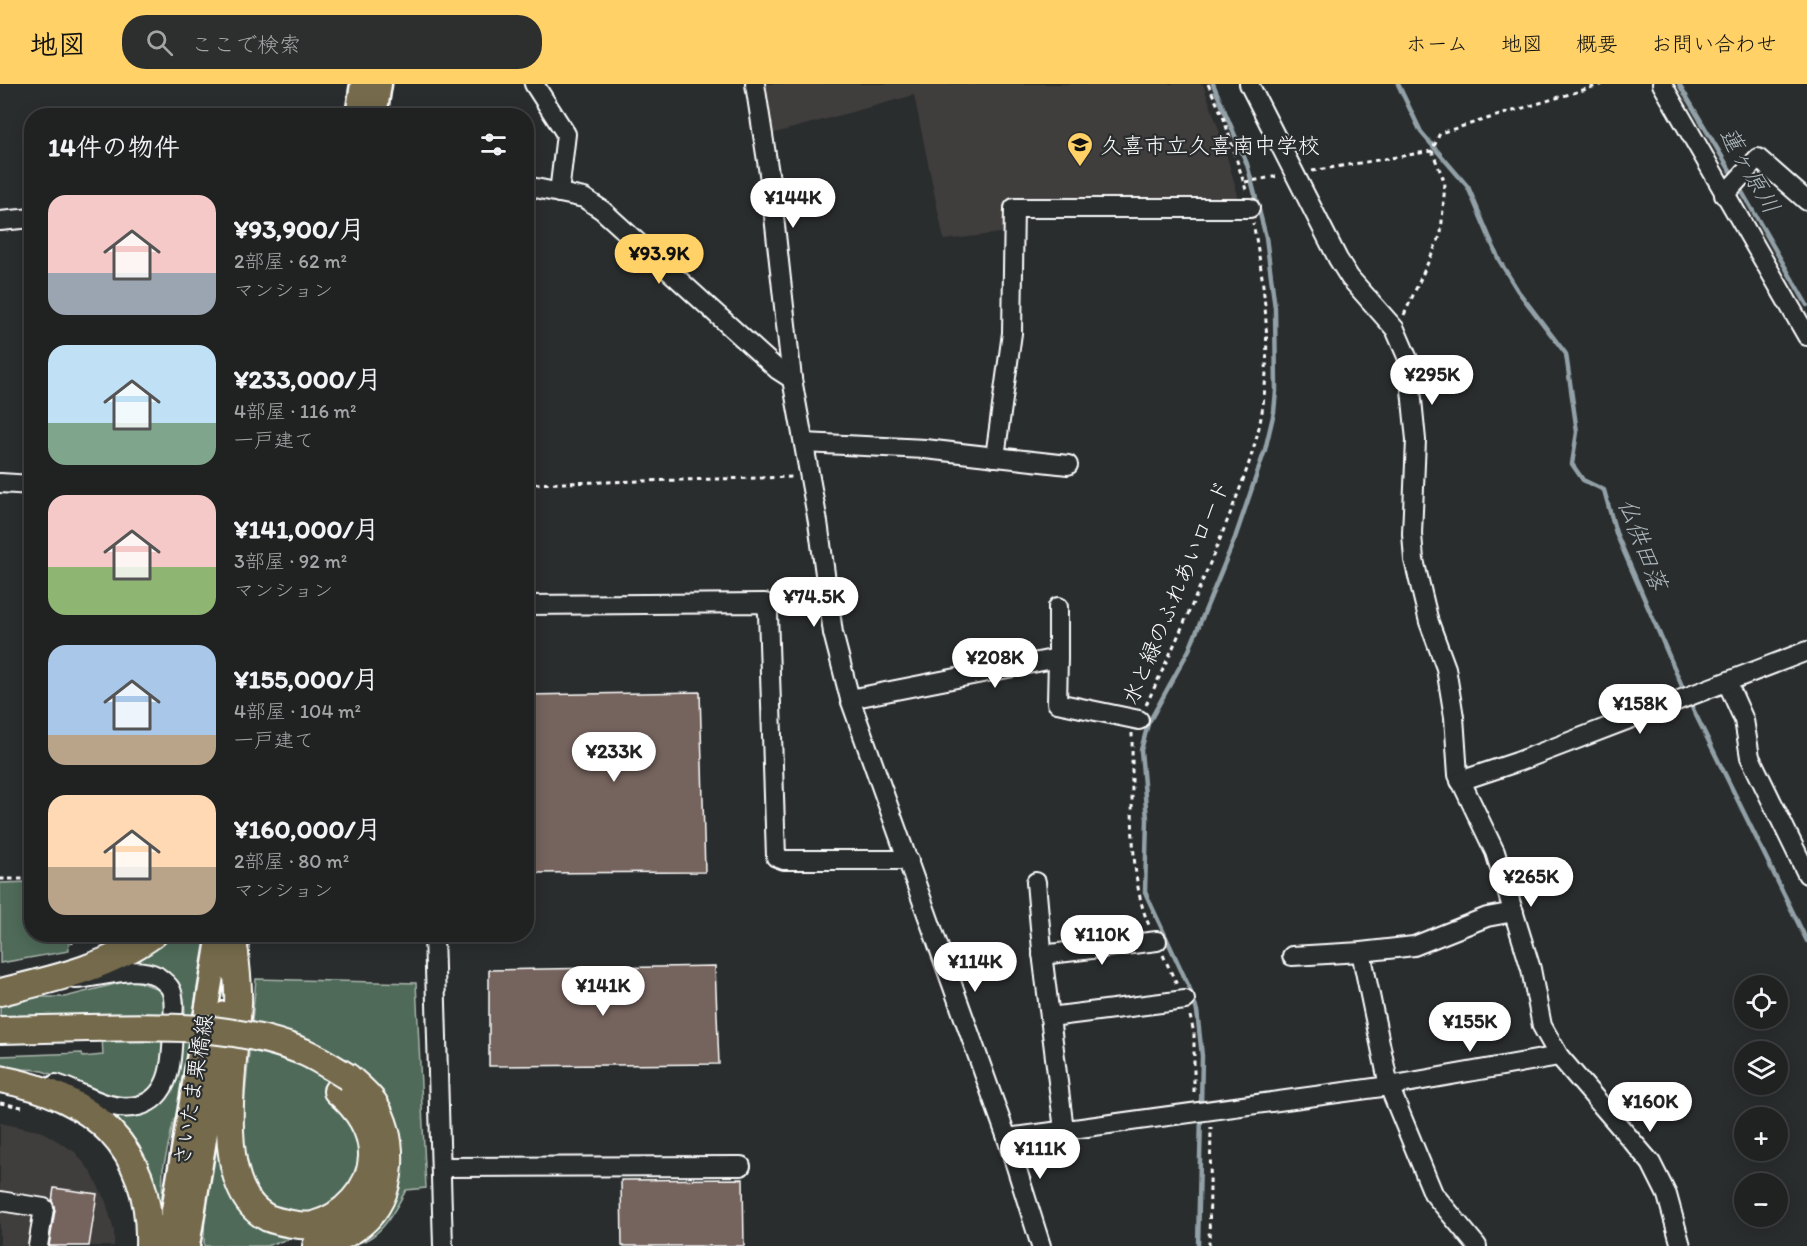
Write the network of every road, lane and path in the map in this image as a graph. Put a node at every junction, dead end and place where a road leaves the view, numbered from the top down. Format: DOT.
graph roads {
  1 [pos="362,84"];
  2 [pos="380,84"];
  3 [pos="534,84"];
  4 [pos="755,84"];
  5 [pos="1208,84"];
  6 [pos="1249,84"];
  7 [pos="1603,84"];
  8 [pos="1662,84"];
  9 [pos="358,108"];
  10 [pos="376,108"];
  11 [pos="1432,151"];
  12 [pos="1296,174"];
  13 [pos="1247,182"];
  14 [pos="534,188"];
  15 [pos="559,193"];
  16 [pos="1724,195"];
  17 [pos="1807,201"];
  18 [pos="1250,208"];
  19 [pos="24,220"];
  20 [pos="0,221"];
  21 [pos="1395,329"];
  22 [pos="1807,336"];
  23 [pos="792,379"];
  24 [pos="804,443"];
  25 [pos="995,457"];
  26 [pos="1068,465"];
  27 [pos="811,477"];
  28 [pos="0,483"];
  29 [pos="24,484"];
  30 [pos="534,484"];
  31 [pos="534,605"];
  32 [pos="1058,607"];
  33 [pos="1807,651"];
  34 [pos="1058,658"];
  35 [pos="1727,682"];
  36 [pos="850,699"];
  37 [pos="1138,720"];
  38 [pos="1460,781"];
  39 [pos="909,860"];
  40 [pos="1807,874"];
  41 [pos="0,879"];
  42 [pos="24,879"];
  43 [pos="1036,882"];
  44 [pos="1514,912"];
  45 [pos="1157,941"];
  46 [pos="141,942"];
  47 [pos="230,942"];
  48 [pos="230,942"];
  49 [pos="230,942"];
  50 [pos="434,942"];
  51 [pos="1360,952"];
  52 [pos="1042,955"];
  53 [pos="1292,956"];
  54 [pos="47,981"];
  55 [pos="0,992"];
  56 [pos="1185,1000"];
  57 [pos="1050,1017"];
  58 [pos="0,1030"];
  59 [pos="88,1037"];
  60 [pos="0,1048"];
  61 [pos="1559,1056"];
  62 [pos="5,1080"];
  63 [pos="343,1084"];
  64 [pos="1389,1086"];
  65 [pos="1202,1111"];
  66 [pos="1064,1130"];
  67 [pos="1007,1137"];
  68 [pos="741,1166"];
  69 [pos="442,1167"];
  70 [pos="0,1201"];
  71 [pos="1037,1242"];
  72 [pos="443,1244"];
  73 [pos="38,1246"];
  74 [pos="149,1246"];
  75 [pos="167,1246"];
  76 [pos="188,1246"];
  77 [pos="316,1246"];
  78 [pos="1209,1246"];
  79 [pos="1477,1246"];
  80 [pos="1681,1246"];
  1 -- 9 [label="main road"];
  2 -- 10 [label="main road"];
  3 -- 15 [label="street"];
  4 -- 23 [label="street"];
  5 -- 13 [label="path, 水と緑のふれあいロード"];
  6 -- 12 [label="street"];
  7 -- 11 [label="path"];
  8 -- 16 [label="street"];
  11 -- 12 [label="path"];
  11 -- 21 [label="path"];
  12 -- 13 [label="path"];
  12 -- 21 [label="street"];
  13 -- 18 [label="path, 水と緑のふれあいロード"];
  14 -- 15 [label="street"];
  15 -- 23 [label="street"];
  16 -- 17 [label="street"];
  16 -- 22 [label="street"];
  18 -- 25 [label="street"];
  18 -- 37 [label="path, 水と緑のふれあいロード"];
  19 -- 20 [label="street"];
  21 -- 38 [label="street"];
  23 -- 24 [label="street"];
  24 -- 25 [label="street"];
  24 -- 27 [label="street"];
  25 -- 26 [label="street"];
  27 -- 30 [label="path"];
  27 -- 36 [label="street"];
  28 -- 29 [label="street"];
  31 -- 39 [label="street"];
  32 -- 34 [label="street"];
  33 -- 35 [label="street"];
  34 -- 36 [label="street"];
  34 -- 37 [label="street"];
  35 -- 38 [label="street"];
  35 -- 40 [label="street"];
  36 -- 39 [label="street"];
  37 -- 45 [label="path, 水と緑のふれあいロード"];
  38 -- 44 [label="street"];
  39 -- 67 [label="street"];
  41 -- 42 [label="path"];
  43 -- 52 [label="street"];
  44 -- 51 [label="street"];
  44 -- 61 [label="street"];
  45 -- 52 [label="street"];
  45 -- 56 [label="path, 水と緑のふれあいロード"];
  46 -- 54 [label="highway"];
  47 -- 63 [label="highway"];
  48 -- 75 [label="main road, さいたま栗橋線"];
  49 -- 76 [label="main road, さいたま栗橋線"];
  50 -- 69 [label="street"];
  51 -- 53 [label="street"];
  51 -- 64 [label="street"];
  52 -- 57 [label="street"];
  54 -- 55 [label="highway"];
  54 -- 62 [label="street"];
  56 -- 57 [label="street"];
  56 -- 65 [label="path, 水と緑のふれあいロード"];
  57 -- 66 [label="street"];
  58 -- 59 [label="highway"];
  59 -- 60 [label="highway"];
  59 -- 63 [label="highway"];
  61 -- 64 [label="street"];
  61 -- 80 [label="street"];
  62 -- 74 [label="highway"];
  63 -- 77 [label="highway"];
  64 -- 65 [label="street"];
  64 -- 79 [label="street"];
  65 -- 66 [label="street"];
  65 -- 78 [label="path, 水と緑のふれあいロード"];
  66 -- 67 [label="street"];
  67 -- 71 [label="street"];
  68 -- 69 [label="street"];
  69 -- 72 [label="street"];
  70 -- 73 [label="street"];
}
